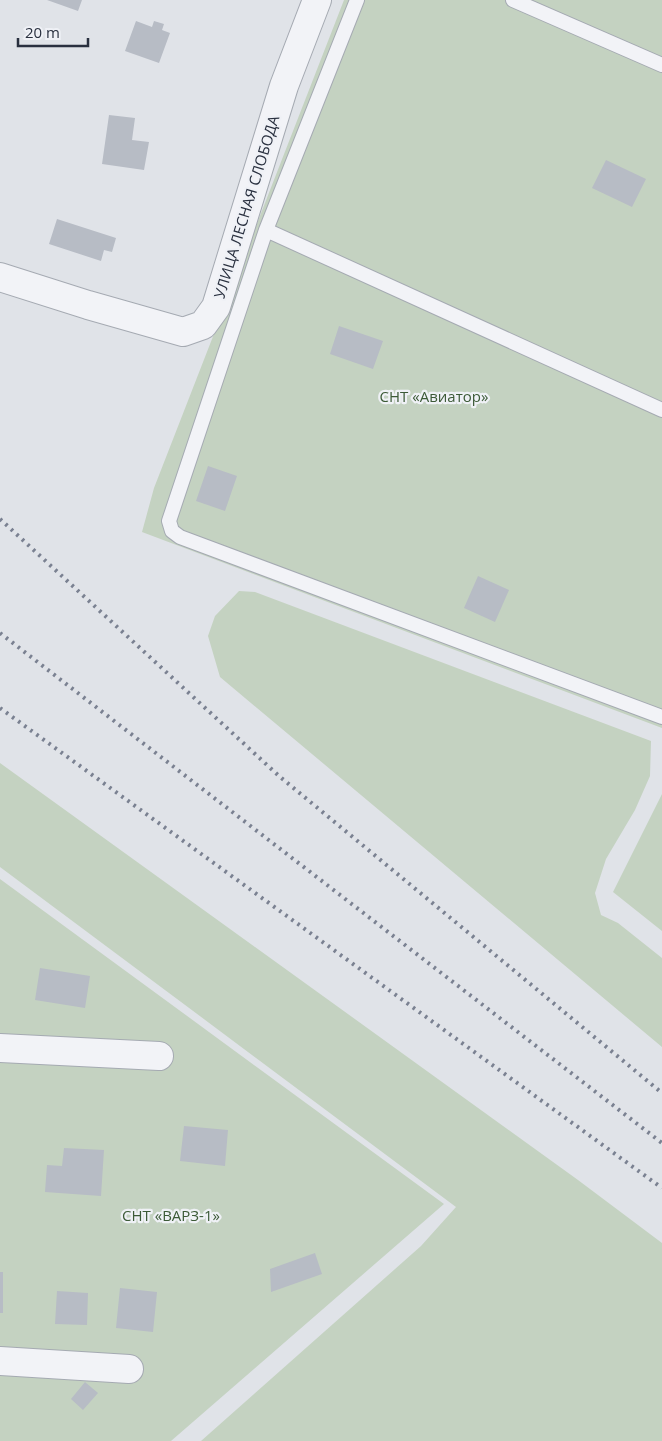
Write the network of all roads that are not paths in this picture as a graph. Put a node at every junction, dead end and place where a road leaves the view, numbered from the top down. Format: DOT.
graph roads {
  1 [pos="317,0"];
  2 [pos="357,0"];
  3 [pos="513,0"];
  4 [pos="662,65"];
  5 [pos="266,230"];
  6 [pos="0,277"];
  7 [pos="662,410"];
  8 [pos="662,717"];
  9 [pos="0,1048"];
  10 [pos="159,1056"];
  11 [pos="0,1361"];
  12 [pos="129,1369"];
  1 -- 6 [label="street, УЛИЦА ЛЕСНАЯ СЛОБОДА"];
  2 -- 5 [label="lane"];
  3 -- 4 [label="lane"];
  5 -- 7 [label="lane"];
  5 -- 8 [label="lane"];
  9 -- 10 [label="street"];
  11 -- 12 [label="street"];
}
